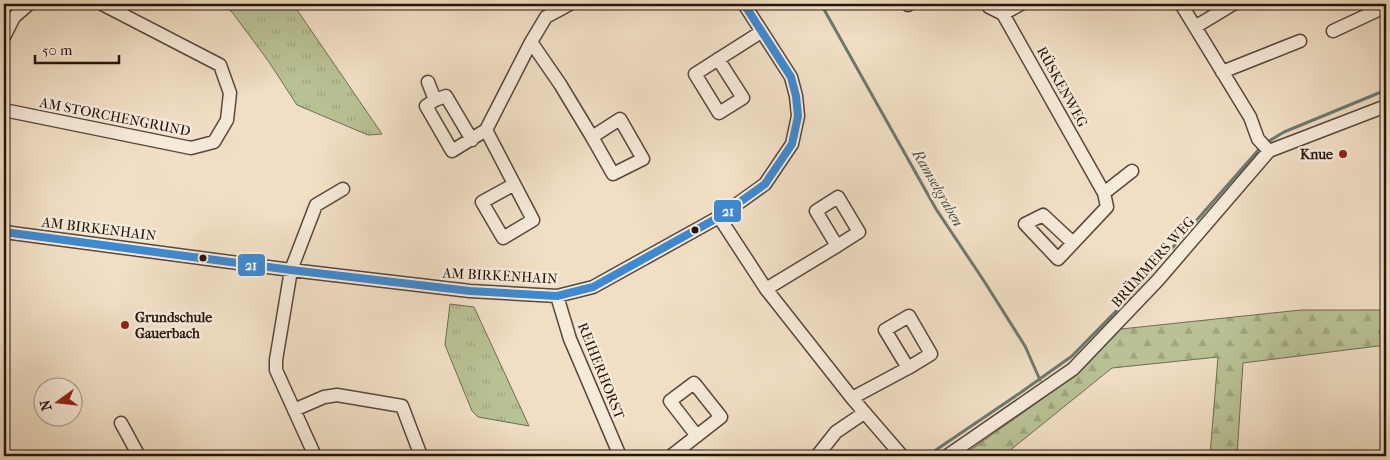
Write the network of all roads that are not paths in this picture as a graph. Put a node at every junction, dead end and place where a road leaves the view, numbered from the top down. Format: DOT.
graph roads {
  1 [pos="29,4"];
  2 [pos="102,4"];
  3 [pos="570,4"];
  4 [pos="744,4"];
  5 [pos="987,4"];
  6 [pos="1021,4"];
  7 [pos="1181,4"];
  8 [pos="1233,4"];
  9 [pos="1370,4"];
  10 [pos="1003,14"];
  11 [pos="1195,27"];
  12 [pos="761,32"];
  13 [pos="1332,32"];
  14 [pos="4,37"];
  15 [pos="1300,41"];
  16 [pos="531,42"];
  17 [pos="718,59"];
  18 [pos="1222,72"];
  19 [pos="428,82"];
  20 [pos="436,100"];
  21 [pos="1386,106"];
  22 [pos="4,110"];
  23 [pos="486,130"];
  24 [pos="592,137"];
  25 [pos="472,140"];
  26 [pos="1268,150"];
  27 [pos="1132,172"];
  28 [pos="513,185"];
  29 [pos="343,189"];
  30 [pos="1104,193"];
  31 [pos="719,217"];
  32 [pos="4,232"];
  33 [pos="1072,243"];
  34 [pos="837,246"];
  35 [pos="291,270"];
  36 [pos="766,289"];
  37 [pos="557,296"];
  38 [pos="908,368"];
  39 [pos="852,398"];
  40 [pos="294,410"];
  41 [pos="864,413"];
  42 [pos="121,423"];
  43 [pos="697,436"];
  44 [pos="139,456"];
  45 [pos="315,456"];
  46 [pos="421,456"];
  47 [pos="620,456"];
  48 [pos="671,456"];
  49 [pos="817,456"];
  50 [pos="902,456"];
  51 [pos="947,456"];
  1 -- 14 [label="street"];
  2 -- 22 [label="street, AM STORCHENGRUND"];
  3 -- 16 [label="street"];
  4 -- 12 [label="street, AM BIRKENHAIN"];
  5 -- 10 [label="street, RÜSKENWEG"];
  6 -- 10 [label="street"];
  7 -- 11 [label="street"];
  8 -- 11 [label="street"];
  9 -- 13 [label="street"];
  10 -- 30 [label="street, RÜSKENWEG"];
  11 -- 18 [label="street"];
  12 -- 17 [label="street"];
  12 -- 31 [label="street, AM BIRKENHAIN"];
  15 -- 18 [label="street"];
  16 -- 23 [label="street"];
  16 -- 24 [label="street"];
  18 -- 26 [label="street"];
  19 -- 20 [label="street"];
  20 -- 25 [label="street"];
  20 -- 25 [label="street"];
  21 -- 26 [label="street, BRÜMMERS WEG"];
  23 -- 25 [label="street"];
  23 -- 28 [label="street"];
  26 -- 51 [label="street, BRÜMMERS WEG"];
  27 -- 30 [label="street"];
  29 -- 35 [label="street"];
  30 -- 33 [label="street"];
  31 -- 36 [label="street"];
  31 -- 37 [label="street, AM BIRKENHAIN"];
  32 -- 35 [label="street, AM BIRKENHAIN"];
  34 -- 36 [label="street"];
  35 -- 37 [label="street, AM BIRKENHAIN"];
  35 -- 40 [label="street"];
  36 -- 39 [label="street"];
  37 -- 47 [label="street, REIHERHORST"];
  38 -- 39 [label="street"];
  39 -- 41 [label="street"];
  40 -- 45 [label="street"];
  40 -- 46 [label="street"];
  41 -- 49 [label="street"];
  41 -- 50 [label="street"];
  42 -- 44 [label="street"];
  43 -- 48 [label="street"];
}
